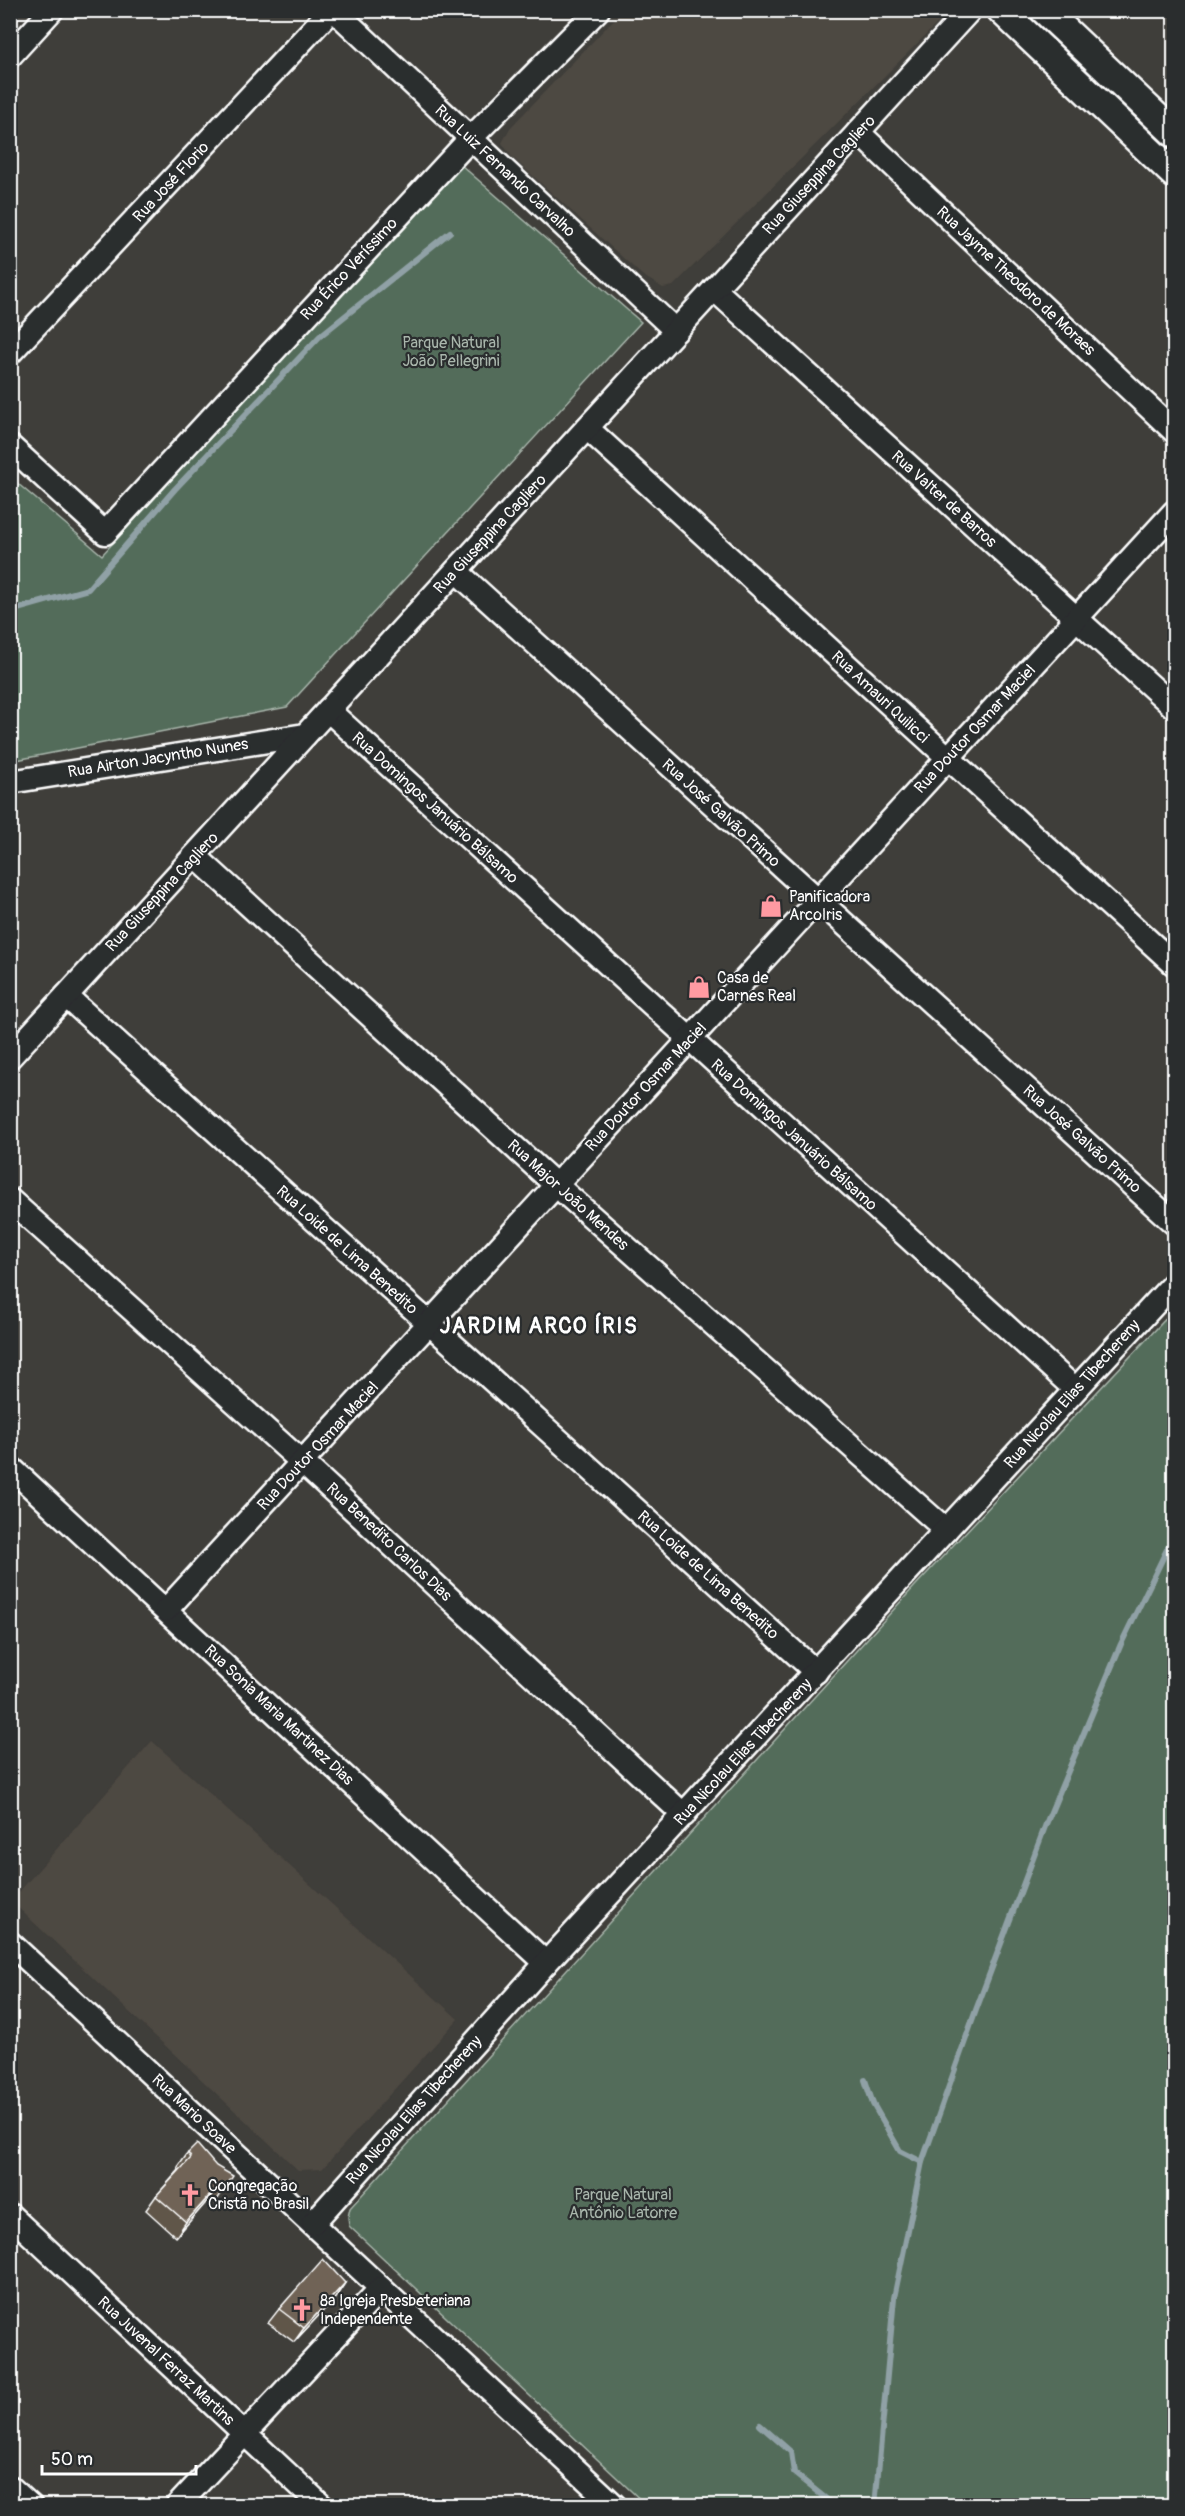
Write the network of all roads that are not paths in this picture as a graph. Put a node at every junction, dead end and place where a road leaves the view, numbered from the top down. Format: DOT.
graph roads {
  1 [pos="52,10"];
  2 [pos="332,10"];
  3 [pos="598,10"];
  4 [pos="970,10"];
  5 [pos="1001,10"];
  6 [pos="1044,10"];
  7 [pos="10,56"];
  8 [pos="858,132"];
  9 [pos="1174,132"];
  10 [pos="470,139"];
  11 [pos="1174,174"];
  12 [pos="714,289"];
  13 [pos="676,331"];
  14 [pos="10,353"];
  15 [pos="587,428"];
  16 [pos="1174,430"];
  17 [pos="10,447"];
  18 [pos="1174,512"];
  19 [pos="456,571"];
  20 [pos="1076,619"];
  21 [pos="1174,707"];
  22 [pos="328,710"];
  23 [pos="305,735"];
  24 [pos="948,759"];
  25 [pos="10,782"];
  26 [pos="195,856"];
  27 [pos="817,901"];
  28 [pos="1174,964"];
  29 [pos="66,996"];
  30 [pos="689,1041"];
  31 [pos="10,1057"];
  32 [pos="556,1185"];
  33 [pos="10,1200"];
  34 [pos="1174,1223"];
  35 [pos="1174,1283"];
  36 [pos="429,1324"];
  37 [pos="1075,1389"];
  38 [pos="303,1463"];
  39 [pos="10,1467"];
  40 [pos="946,1530"];
  41 [pos="166,1610"];
  42 [pos="816,1672"];
  43 [pos="684,1815"];
  44 [pos="10,1943"];
  45 [pos="546,1963"];
  46 [pos="10,2215"];
  47 [pos="313,2223"];
  48 [pos="381,2288"];
  49 [pos="244,2434"];
  50 [pos="10,2487"];
  51 [pos="31,2505"];
  52 [pos="177,2505"];
  53 [pos="322,2505"];
  54 [pos="615,2505"];
  1 -- 7 [label="street"];
  2 -- 10 [label="street, Rua Luiz Fernando Carvalho"];
  2 -- 14 [label="street, Rua José Florio"];
  3 -- 10 [label="street, Rua Érico Veríssimo"];
  4 -- 8 [label="street, Rua Giuseppina Cagliero"];
  5 -- 11 [label="street"];
  6 -- 9 [label="street"];
  8 -- 12 [label="street, Rua Giuseppina Cagliero"];
  8 -- 16 [label="street, Rua Jayme Theodoro de Moraes"];
  10 -- 13 [label="street, Rua Luiz Fernando Carvalho"];
  10 -- 17 [label="street, Rua Érico Veríssimo"];
  12 -- 13 [label="street, Rua Giuseppina Cagliero"];
  12 -- 20 [label="street, Rua Valter de Barros"];
  13 -- 15 [label="street, Rua Giuseppina Cagliero"];
  15 -- 19 [label="street, Rua Giuseppina Cagliero"];
  15 -- 24 [label="street, Rua Amauri Quilicci"];
  18 -- 20 [label="street, Rua Doutor Osmar Maciel"];
  19 -- 22 [label="street, Rua Giuseppina Cagliero"];
  19 -- 27 [label="street, Rua José Galvão Primo"];
  20 -- 21 [label="street, Rua Valter de Barros"];
  20 -- 24 [label="street, Rua Doutor Osmar Maciel"];
  22 -- 23 [label="street, Rua Giuseppina Cagliero"];
  22 -- 30 [label="street, Rua Domingos Januário Bálsamo"];
  23 -- 25 [label="street, Rua Airton Jacyntho Nunes"];
  23 -- 26 [label="street, Rua Giuseppina Cagliero"];
  24 -- 27 [label="street, Rua Doutor Osmar Maciel"];
  24 -- 28 [label="street, Rua Amauri Quilicci"];
  26 -- 29 [label="street, Rua Giuseppina Cagliero"];
  26 -- 32 [label="street, Rua Major João Mendes"];
  27 -- 30 [label="street, Rua Doutor Osmar Maciel"];
  27 -- 34 [label="street, Rua José Galvão Primo"];
  29 -- 31 [label="street, Rua Giuseppina Cagliero"];
  29 -- 36 [label="street, Rua Loide de Lima Benedito"];
  30 -- 32 [label="street, Rua Doutor Osmar Maciel"];
  30 -- 37 [label="street, Rua Domingos Januário Bálsamo"];
  32 -- 36 [label="street, Rua Doutor Osmar Maciel"];
  32 -- 40 [label="street, Rua Major João Mendes"];
  33 -- 38 [label="street, Rua Benedito Carlos Dias"];
  35 -- 37 [label="street, Rua Nicolau Elias Tibechereny"];
  36 -- 38 [label="street, Rua Doutor Osmar Maciel"];
  36 -- 42 [label="street, Rua Loide de Lima Benedito"];
  37 -- 40 [label="street, Rua Nicolau Elias Tibechereny"];
  38 -- 41 [label="street, Rua Doutor Osmar Maciel"];
  38 -- 43 [label="street, Rua Benedito Carlos Dias"];
  39 -- 41 [label="street, Rua Sonia Maria Martinez Dias"];
  40 -- 42 [label="street, Rua Nicolau Elias Tibechereny"];
  41 -- 45 [label="street, Rua Sonia Maria Martinez Dias"];
  42 -- 43 [label="street, Rua Nicolau Elias Tibechereny"];
  43 -- 45 [label="street, Rua Nicolau Elias Tibechereny"];
  44 -- 47 [label="street, Rua Mario Soave"];
  45 -- 47 [label="street, Rua Nicolau Elias Tibechereny"];
  46 -- 49 [label="street, Rua Juvenal Ferraz Martins"];
  47 -- 48 [label="street, Rua Mario Soave"];
  48 -- 49 [label="street"];
  48 -- 54 [label="street, Rua Mario Soave"];
  49 -- 52 [label="street"];
  49 -- 53 [label="street, Rua Juvenal Ferraz Martins"];
  50 -- 51 [label="street"];
}
